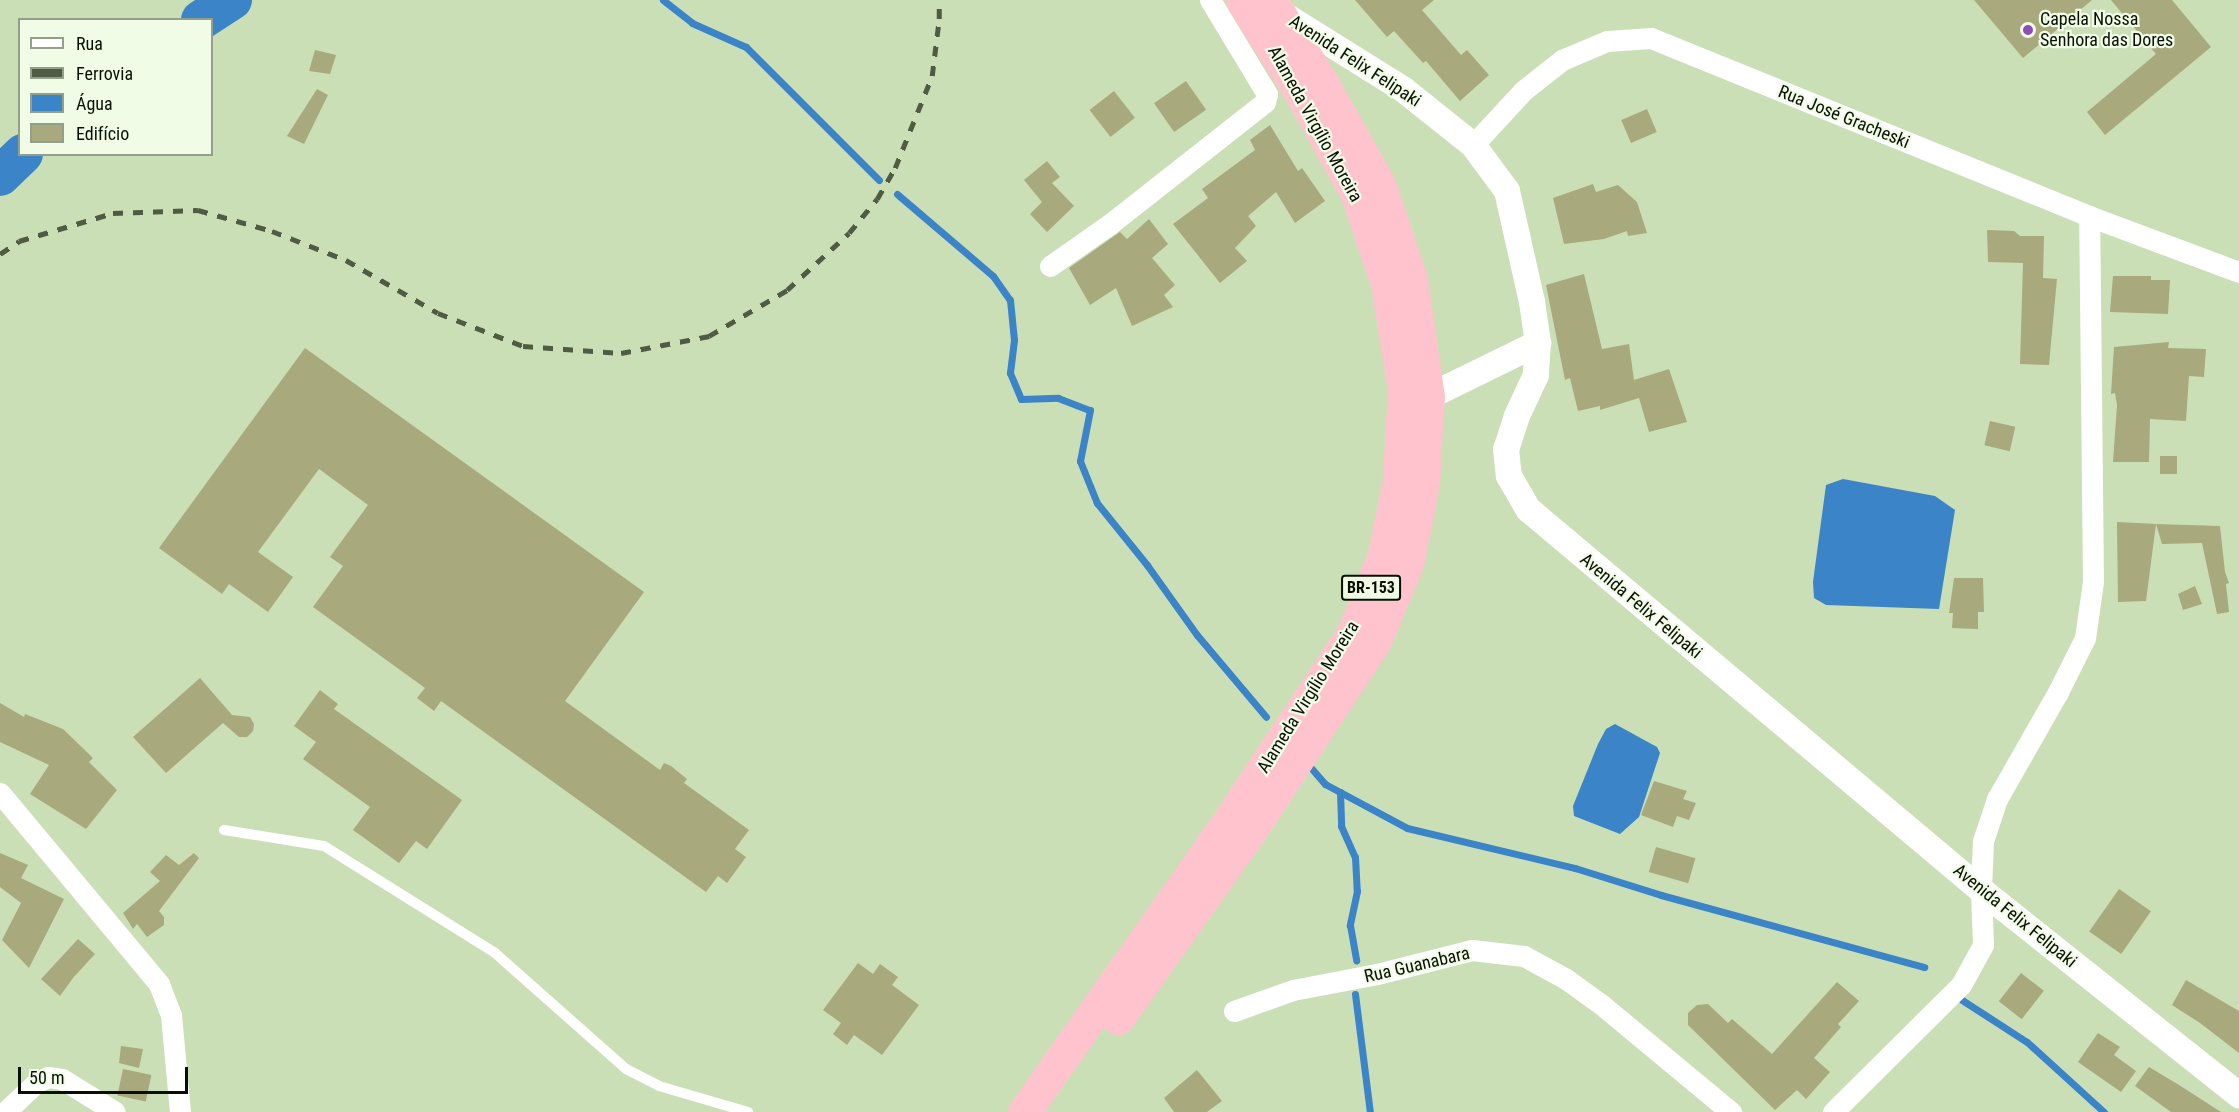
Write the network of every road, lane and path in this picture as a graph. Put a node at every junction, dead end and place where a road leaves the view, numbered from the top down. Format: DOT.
graph roads {
  1 [pos="1210,0"];
  2 [pos="1242,0"];
  3 [pos="1276,7"];
  4 [pos="1473,146"];
  5 [pos="2089,216"];
  6 [pos="1050,266"];
  7 [pos="2239,272"];
  8 [pos="1538,343"];
  9 [pos="1428,397"];
  10 [pos="0,792"];
  11 [pos="224,830"];
  12 [pos="1981,890"];
  13 [pos="1234,1011"];
  14 [pos="2239,1095"];
  15 [pos="5,1112"];
  16 [pos="115,1112"];
  17 [pos="180,1112"];
  18 [pos="748,1112"];
  19 [pos="1024,1112"];
  20 [pos="1051,1112"];
  21 [pos="1731,1112"];
  22 [pos="1833,1112"];
  1 -- 6 [label="street"];
  2 -- 19 [label="highway, Alameda Virgílio Moreira / BR-153"];
  3 -- 4 [label="street, Avenida Felix Felipaki"];
  3 -- 9 [label="highway, Alameda Virgílio Moreira / BR-153"];
  4 -- 5 [label="street, Rua José Gracheski"];
  4 -- 8 [label="street, Avenida Felix Felipaki"];
  5 -- 7 [label="street, Rua José Gracheski"];
  5 -- 12 [label="street"];
  8 -- 9 [label="street"];
  8 -- 12 [label="street, Avenida Felix Felipaki"];
  9 -- 20 [label="highway, Alameda Virgílio Moreira / BR-153"];
  10 -- 17 [label="street"];
  11 -- 18 [label="lane"];
  12 -- 14 [label="street, Avenida Felix Felipaki"];
  12 -- 22 [label="street"];
  13 -- 21 [label="street, Rua Guanabara"];
  15 -- 16 [label="street"];
}
